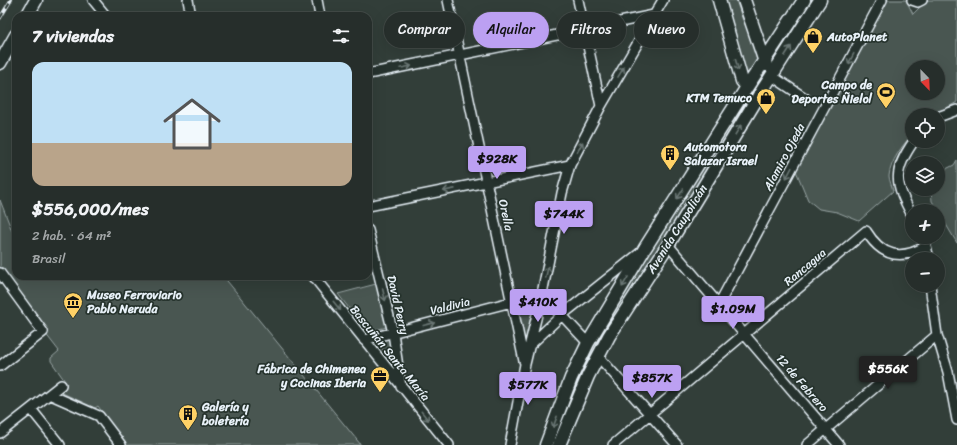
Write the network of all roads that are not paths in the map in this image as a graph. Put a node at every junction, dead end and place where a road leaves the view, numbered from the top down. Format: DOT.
graph roads {
  1 [pos="36,0"];
  2 [pos="93,0"];
  3 [pos="188,0"];
  4 [pos="317,0"];
  5 [pos="448,0"];
  6 [pos="578,0"];
  7 [pos="663,0"];
  8 [pos="719,0"];
  9 [pos="744,0"];
  10 [pos="804,0"];
  11 [pos="820,0"];
  12 [pos="882,0"];
  13 [pos="29,12"];
  14 [pos="103,12"];
  15 [pos="190,12"];
  16 [pos="319,12"];
  17 [pos="581,12"];
  18 [pos="656,12"];
  19 [pos="557,36"];
  20 [pos="12,42"];
  21 [pos="589,48"];
  22 [pos="635,48"];
  23 [pos="460,55"];
  24 [pos="765,59"];
  25 [pos="0,63"];
  26 [pos="372,73"];
  27 [pos="769,80"];
  28 [pos="747,87"];
  29 [pos="804,98"];
  30 [pos="601,106"];
  31 [pos="957,110"];
  32 [pos="945,114"];
  33 [pos="910,148"];
  34 [pos="570,165"];
  35 [pos="690,178"];
  36 [pos="487,182"];
  37 [pos="703,187"];
  38 [pos="907,204"];
  39 [pos="372,205"];
  40 [pos="670,210"];
  41 [pos="668,245"];
  42 [pos="372,246"];
  43 [pos="926,246"];
  44 [pos="646,248"];
  45 [pos="927,252"];
  46 [pos="0,273"];
  47 [pos="316,280"];
  48 [pos="931,292"];
  49 [pos="542,294"];
  50 [pos="512,302"];
  51 [pos="719,304"];
  52 [pos="562,315"];
  53 [pos="393,333"];
  54 [pos="744,334"];
  55 [pos="937,335"];
  56 [pos="364,340"];
  57 [pos="588,344"];
  58 [pos="529,346"];
  59 [pos="598,356"];
  60 [pos="525,364"];
  61 [pos="0,366"];
  62 [pos="588,376"];
  63 [pos="61,385"];
  64 [pos="402,387"];
  65 [pos="51,394"];
  66 [pos="31,409"];
  67 [pos="650,414"];
  68 [pos="957,420"];
  69 [pos="826,429"];
  70 [pos="0,433"];
  71 [pos="60,445"];
  72 [pos="121,445"];
  73 [pos="449,445"];
  74 [pos="510,445"];
  75 [pos="546,445"];
  76 [pos="560,445"];
  77 [pos="613,445"];
  78 [pos="677,445"];
  79 [pos="807,445"];
  80 [pos="839,445"];
  1 -- 13 [label="main road"];
  2 -- 14 [label="street"];
  3 -- 15 [label="street"];
  4 -- 16 [label="street"];
  5 -- 23 [label="street, Orella"];
  6 -- 17 [label="street"];
  7 -- 18 [label="street"];
  8 -- 28 [label="main road, one-way"];
  9 -- 24 [label="main road"];
  10 -- 24 [label="main road, Avenida Caupolicán"];
  27 -- 11 [label="main road, Avenida Caupolicán, one-way"];
  12 -- 51 [label="street, Alamiro Ojeda, one-way"];
  19 -- 23 [label="street"];
  20 -- 25 [label="main road"];
  21 -- 30 [label="street"];
  30 -- 22 [label="street, one-way"];
  26 -- 23 [label="street, one-way"];
  23 -- 36 [label="street, Orella"];
  24 -- 27 [label="main road"];
  24 -- 28 [label="main road, Avenida Caupolicán"];
  27 -- 29 [label="street"];
  37 -- 27 [label="main road, Avenida Caupolicán, one-way"];
  28 -- 35 [label="main road, Avenida Caupolicán"];
  34 -- 30 [label="street, one-way"];
  31 -- 32 [label="street"];
  33 -- 38 [label="street"];
  34 -- 36 [label="street"];
  49 -- 34 [label="street, one-way"];
  35 -- 37 [label="main road"];
  35 -- 40 [label="main road, Avenida Caupolicán, one-way"];
  36 -- 39 [label="street, one-way"];
  36 -- 50 [label="street, Orella"];
  37 -- 41 [label="main road, Avenida Caupolicán"];
  40 -- 41 [label="main road"];
  40 -- 44 [label="main road, Avenida Caupolicán"];
  41 -- 51 [label="street, 12 de Febrero"];
  41 -- 59 [label="main road, Avenida Caupolicán"];
  42 -- 53 [label="street, David Perry, one-way"];
  43 -- 45 [label="street"];
  43 -- 54 [label="street, Rancagua"];
  44 -- 52 [label="street"];
  44 -- 57 [label="main road, Avenida Caupolicán, one-way"];
  46 -- 61 [label="street"];
  47 -- 56 [label="street, Bascuñán Santa María, one-way"];
  48 -- 55 [label="street"];
  49 -- 50 [label="street, Valdivia"];
  49 -- 52 [label="street"];
  49 -- 58 [label="street"];
  53 -- 50 [label="street, Valdivia, one-way"];
  50 -- 60 [label="street, Orella"];
  51 -- 54 [label="street, 12 de Febrero"];
  52 -- 57 [label="street"];
  52 -- 58 [label="street"];
  53 -- 56 [label="street, Valdivia"];
  53 -- 64 [label="street, David Perry"];
  54 -- 67 [label="street, Rancagua"];
  54 -- 69 [label="street, 12 de Febrero"];
  55 -- 68 [label="street"];
  55 -- 69 [label="street"];
  56 -- 64 [label="street, Bascuñán Santa María"];
  57 -- 62 [label="main road"];
  57 -- 75 [label="main road, Avenida Caupolicán, one-way"];
  58 -- 60 [label="street"];
  59 -- 62 [label="main road, Avenida Caupolicán"];
  59 -- 67 [label="street"];
  60 -- 74 [label="street"];
  62 -- 76 [label="main road, Avenida Caupolicán"];
  63 -- 65 [label="street"];
  64 -- 73 [label="street, Bascuñán Santa María, one-way"];
  65 -- 66 [label="street"];
  65 -- 72 [label="street"];
  66 -- 70 [label="street"];
  66 -- 71 [label="street"];
  67 -- 77 [label="street, Rancagua"];
  67 -- 78 [label="street"];
  69 -- 79 [label="street"];
  69 -- 80 [label="street, 12 de Febrero"];
}
